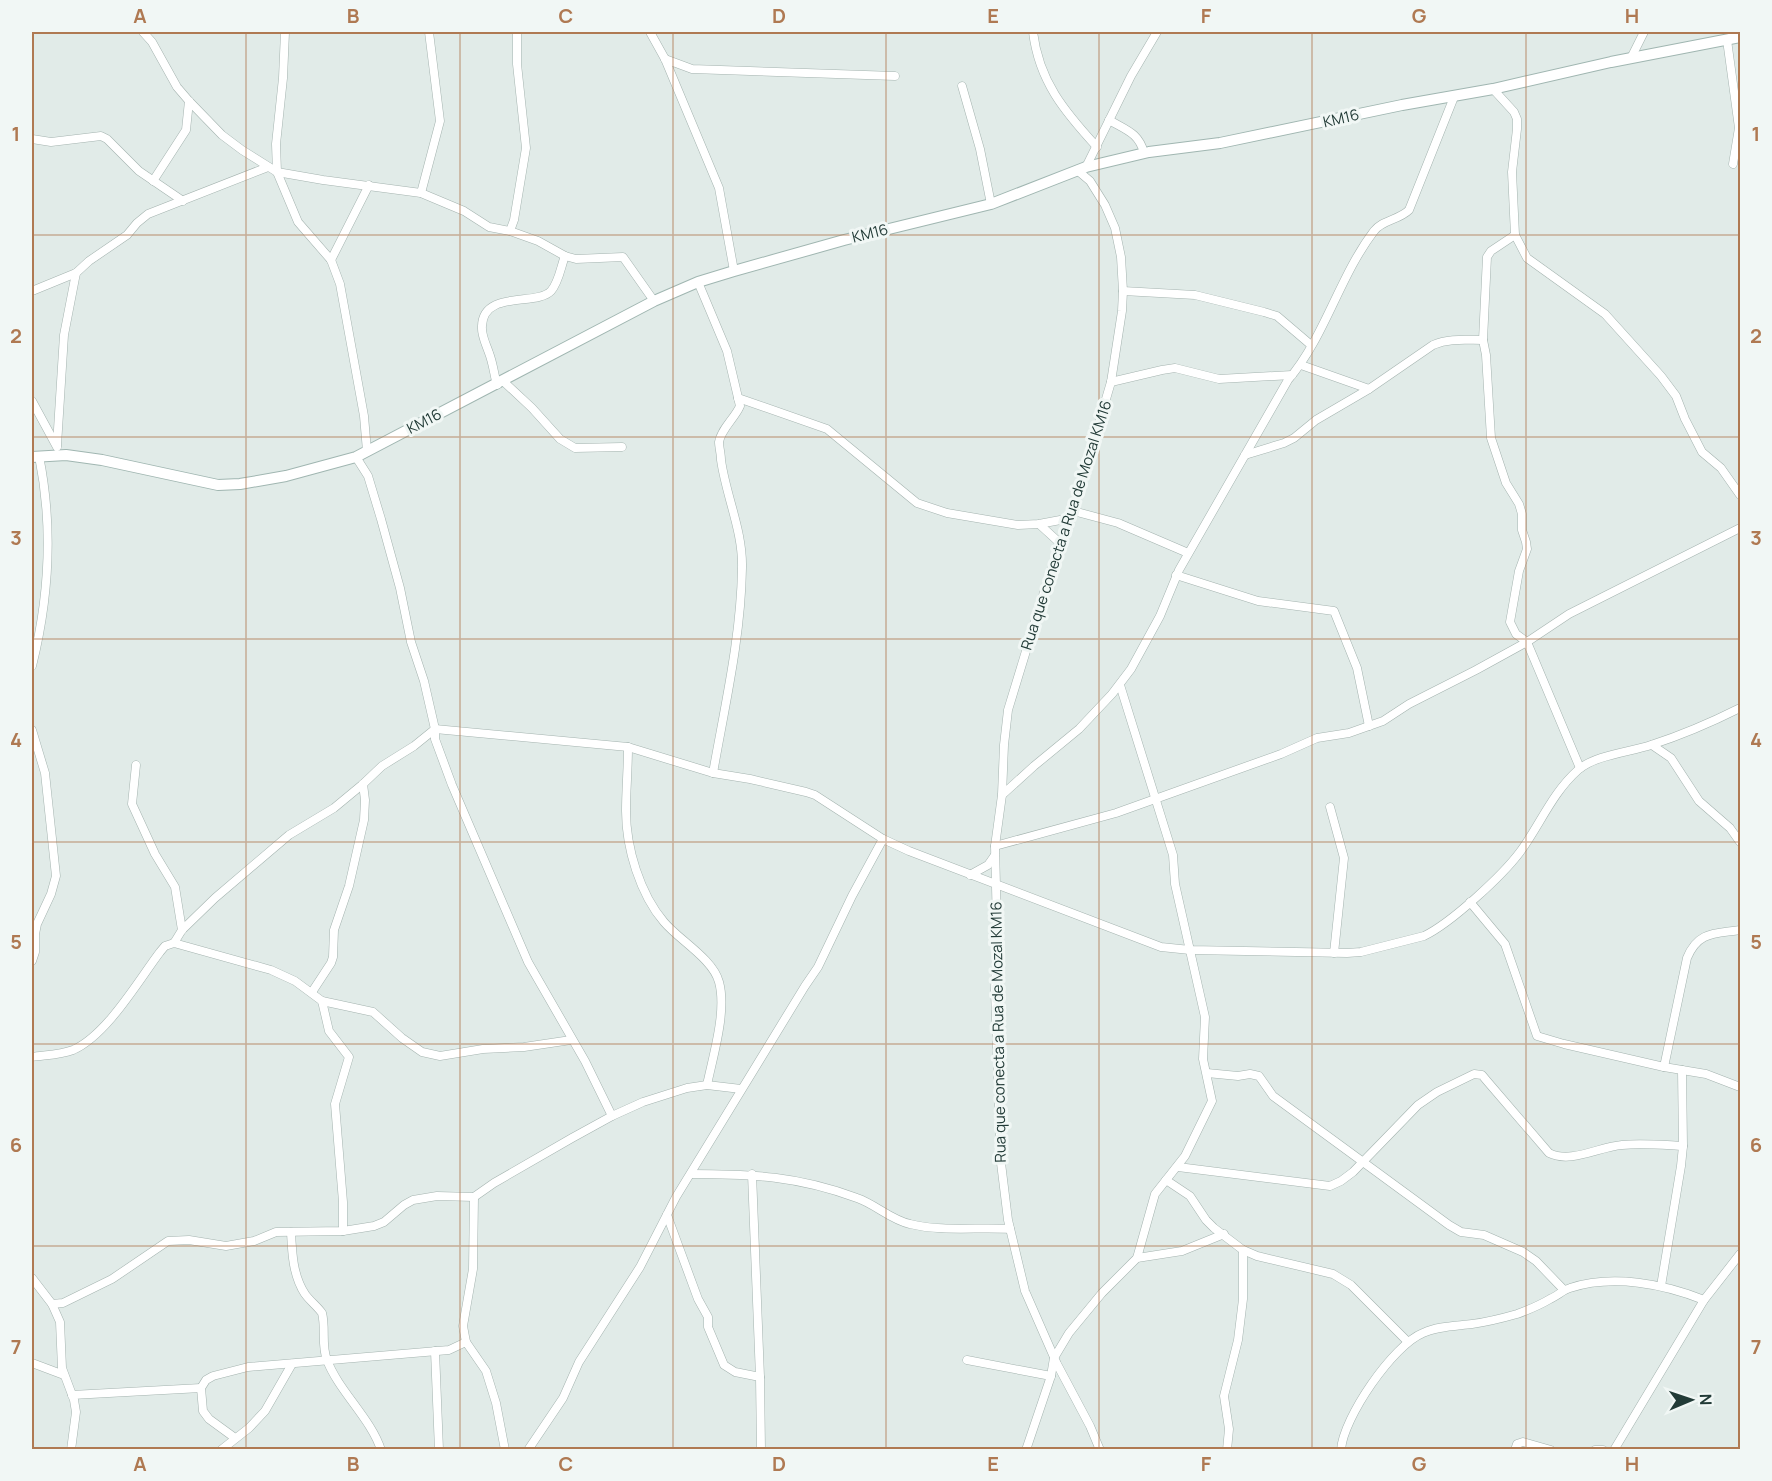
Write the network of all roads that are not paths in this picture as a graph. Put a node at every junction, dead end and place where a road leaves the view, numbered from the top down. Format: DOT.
graph roads {
  1 [pos="143,32"];
  2 [pos="285,32"];
  3 [pos="429,32"];
  4 [pos="517,32"];
  5 [pos="650,32"];
  6 [pos="1033,32"];
  7 [pos="1157,32"];
  8 [pos="1644,32"];
  9 [pos="1740,37"];
  10 [pos="1726,40"];
  11 [pos="1631,58"];
  12 [pos="665,59"];
  13 [pos="895,76"];
  14 [pos="962,86"];
  15 [pos="1493,89"];
  16 [pos="1454,97"];
  17 [pos="189,101"];
  18 [pos="1109,120"];
  19 [pos="32,139"];
  20 [pos="1096,147"];
  21 [pos="1144,153"];
  22 [pos="1733,164"];
  23 [pos="268,167"];
  24 [pos="1082,168"];
  25 [pos="277,171"];
  26 [pos="153,181"];
  27 [pos="369,185"];
  28 [pos="422,193"];
  29 [pos="183,201"];
  30 [pos="992,204"];
  31 [pos="510,231"];
  32 [pos="1515,235"];
  33 [pos="565,256"];
  34 [pos="331,260"];
  35 [pos="734,271"];
  36 [pos="76,273"];
  37 [pos="698,282"];
  38 [pos="32,291"];
  39 [pos="1123,291"];
  40 [pos="654,301"];
  41 [pos="1483,340"];
  42 [pos="1311,345"];
  43 [pos="1301,365"];
  44 [pos="1292,375"];
  45 [pos="1111,382"];
  46 [pos="500,383"];
  47 [pos="1369,389"];
  48 [pos="738,398"];
  49 [pos="32,401"];
  50 [pos="622,447"];
  51 [pos="56,450"];
  52 [pos="367,451"];
  53 [pos="1245,455"];
  54 [pos="35,457"];
  55 [pos="356,457"];
  56 [pos="1740,495"];
  57 [pos="1072,514"];
  58 [pos="1039,524"];
  59 [pos="1740,528"];
  60 [pos="1062,545"];
  61 [pos="1188,554"];
  62 [pos="1176,574"];
  63 [pos="1527,642"];
  64 [pos="32,666"];
  65 [pos="1120,685"];
  66 [pos="1740,708"];
  67 [pos="1369,726"];
  68 [pos="435,729"];
  69 [pos="32,730"];
  70 [pos="1652,745"];
  71 [pos="628,747"];
  72 [pos="136,765"];
  73 [pos="1580,768"];
  74 [pos="713,773"];
  75 [pos="363,784"];
  76 [pos="1002,795"];
  77 [pos="1155,799"];
  78 [pos="1330,807"];
  79 [pos="883,839"];
  80 [pos="1740,842"];
  81 [pos="995,851"];
  82 [pos="970,875"];
  83 [pos="995,883"];
  84 [pos="1470,902"];
  85 [pos="182,930"];
  86 [pos="1740,930"];
  87 [pos="174,943"];
  88 [pos="1190,950"];
  89 [pos="1334,953"];
  90 [pos="32,961"];
  91 [pos="312,992"];
  92 [pos="322,1001"];
  93 [pos="572,1040"];
  94 [pos="32,1058"];
  95 [pos="1664,1067"];
  96 [pos="1682,1070"];
  97 [pos="1207,1073"];
  98 [pos="707,1085"];
  99 [pos="1740,1087"];
  100 [pos="741,1089"];
  101 [pos="612,1116"];
  102 [pos="1683,1146"];
  103 [pos="1364,1162"];
  104 [pos="1178,1167"];
  105 [pos="691,1174"];
  106 [pos="752,1174"];
  107 [pos="1166,1180"];
  108 [pos="474,1197"];
  109 [pos="667,1215"];
  110 [pos="1010,1229"];
  111 [pos="291,1232"];
  112 [pos="343,1232"];
  113 [pos="1224,1234"];
  114 [pos="1243,1250"];
  115 [pos="1740,1254"];
  116 [pos="1137,1258"];
  117 [pos="32,1278"];
  118 [pos="1661,1286"];
  119 [pos="1564,1290"];
  120 [pos="1704,1300"];
  121 [pos="63,1303"];
  122 [pos="52,1304"];
  123 [pos="58,1315"];
  124 [pos="1407,1341"];
  125 [pos="466,1342"];
  126 [pos="435,1351"];
  127 [pos="1054,1358"];
  128 [pos="327,1360"];
  129 [pos="967,1360"];
  130 [pos="32,1363"];
  131 [pos="292,1364"];
  132 [pos="64,1375"];
  133 [pos="1051,1376"];
  134 [pos="760,1377"];
  135 [pos="201,1388"];
  136 [pos="72,1395"];
  137 [pos="235,1438"];
  138 [pos="71,1449"];
  139 [pos="221,1449"];
  140 [pos="381,1449"];
  141 [pos="439,1449"];
  142 [pos="505,1449"];
  143 [pos="528,1449"];
  144 [pos="761,1449"];
  145 [pos="1026,1449"];
  146 [pos="1100,1449"];
  147 [pos="1227,1449"];
  148 [pos="1341,1449"];
  149 [pos="1515,1449"];
  150 [pos="1551,1449"];
  151 [pos="1595,1449"];
  152 [pos="1603,1449"];
  153 [pos="1614,1449"];
  1 -- 17 [label="street"];
  2 -- 25 [label="street"];
  3 -- 28 [label="street"];
  4 -- 31 [label="street"];
  5 -- 12 [label="street"];
  6 -- 20 [label="street"];
  7 -- 18 [label="street"];
  8 -- 11 [label="street"];
  9 -- 10 [label="street, KM16"];
  10 -- 11 [label="street, KM16"];
  10 -- 22 [label="street"];
  11 -- 15 [label="street, KM16"];
  12 -- 13 [label="street"];
  12 -- 35 [label="street"];
  14 -- 30 [label="street"];
  15 -- 16 [label="street, KM16"];
  15 -- 32 [label="street"];
  16 -- 21 [label="street, KM16"];
  16 -- 42 [label="street"];
  17 -- 23 [label="street"];
  17 -- 26 [label="street"];
  18 -- 20 [label="street"];
  18 -- 21 [label="street"];
  19 -- 26 [label="street"];
  20 -- 24 [label="street"];
  21 -- 24 [label="street, KM16"];
  23 -- 25 [label="street"];
  23 -- 29 [label="street"];
  24 -- 30 [label="street, KM16"];
  24 -- 39 [label="street, Rua que conecta a Rua de Mozal KM16"];
  25 -- 27 [label="street"];
  25 -- 34 [label="street"];
  26 -- 29 [label="street"];
  27 -- 28 [label="street"];
  27 -- 34 [label="street"];
  28 -- 31 [label="street"];
  29 -- 36 [label="street"];
  30 -- 35 [label="street, KM16"];
  31 -- 33 [label="street"];
  32 -- 41 [label="street"];
  32 -- 56 [label="street"];
  33 -- 40 [label="street"];
  33 -- 46 [label="street"];
  34 -- 52 [label="street"];
  35 -- 37 [label="street, KM16"];
  36 -- 38 [label="street"];
  36 -- 51 [label="street"];
  37 -- 40 [label="street, KM16"];
  37 -- 48 [label="street"];
  39 -- 42 [label="street"];
  39 -- 45 [label="street, Rua que conecta a Rua de Mozal KM16"];
  40 -- 46 [label="street, KM16"];
  41 -- 47 [label="street"];
  41 -- 63 [label="street"];
  42 -- 43 [label="street"];
  43 -- 44 [label="street"];
  43 -- 47 [label="street"];
  44 -- 45 [label="street"];
  44 -- 53 [label="street"];
  45 -- 57 [label="street, Rua que conecta a Rua de Mozal KM16"];
  46 -- 50 [label="street"];
  46 -- 52 [label="street, KM16"];
  47 -- 53 [label="street"];
  48 -- 58 [label="street"];
  48 -- 74 [label="street"];
  49 -- 51 [label="street"];
  51 -- 54 [label="street, KM16"];
  51 -- 55 [label="street, KM16"];
  52 -- 55 [label="street, KM16"];
  53 -- 61 [label="street"];
  54 -- 64 [label="street"];
  55 -- 68 [label="street"];
  57 -- 58 [label="street"];
  57 -- 60 [label="street, Rua que conecta a Rua de Mozal KM16"];
  57 -- 61 [label="street"];
  58 -- 60 [label="street"];
  59 -- 63 [label="street"];
  60 -- 76 [label="street, Rua que conecta a Rua de Mozal KM16"];
  61 -- 62 [label="street"];
  62 -- 65 [label="street"];
  62 -- 67 [label="street"];
  63 -- 67 [label="street"];
  63 -- 73 [label="street"];
  65 -- 76 [label="street"];
  65 -- 77 [label="street"];
  66 -- 70 [label="street"];
  67 -- 77 [label="street"];
  68 -- 71 [label="street"];
  68 -- 75 [label="street"];
  68 -- 93 [label="street"];
  69 -- 90 [label="street"];
  70 -- 73 [label="street"];
  70 -- 80 [label="street"];
  71 -- 74 [label="street"];
  71 -- 98 [label="street"];
  72 -- 85 [label="street"];
  73 -- 84 [label="street"];
  74 -- 79 [label="street"];
  75 -- 85 [label="street"];
  75 -- 91 [label="street"];
  76 -- 81 [label="street, Rua que conecta a Rua de Mozal KM16"];
  77 -- 81 [label="street"];
  77 -- 88 [label="street"];
  78 -- 89 [label="street"];
  79 -- 82 [label="street"];
  79 -- 100 [label="street"];
  81 -- 82 [label="street"];
  81 -- 83 [label="street, Rua que conecta a Rua de Mozal KM16"];
  82 -- 83 [label="street"];
  83 -- 88 [label="street"];
  83 -- 110 [label="street, Rua que conecta a Rua de Mozal KM16"];
  84 -- 89 [label="street"];
  84 -- 95 [label="street"];
  85 -- 87 [label="street"];
  86 -- 95 [label="street"];
  87 -- 91 [label="street"];
  87 -- 94 [label="street"];
  88 -- 89 [label="street"];
  88 -- 97 [label="street"];
  91 -- 92 [label="street"];
  92 -- 93 [label="street"];
  92 -- 112 [label="street"];
  93 -- 101 [label="street"];
  95 -- 96 [label="street"];
  96 -- 99 [label="street"];
  96 -- 102 [label="street"];
  97 -- 103 [label="street"];
  97 -- 104 [label="street"];
  98 -- 100 [label="street"];
  98 -- 101 [label="street"];
  100 -- 105 [label="street"];
  101 -- 108 [label="street"];
  102 -- 103 [label="street"];
  102 -- 118 [label="street"];
  103 -- 104 [label="street"];
  103 -- 119 [label="street"];
  104 -- 107 [label="street"];
  105 -- 106 [label="street"];
  105 -- 109 [label="street"];
  106 -- 110 [label="street"];
  106 -- 134 [label="street"];
  107 -- 113 [label="street"];
  107 -- 116 [label="street"];
  108 -- 112 [label="street"];
  108 -- 125 [label="street"];
  109 -- 134 [label="street"];
  109 -- 143 [label="street"];
  110 -- 127 [label="street, Rua que conecta a Rua de Mozal KM16"];
  111 -- 112 [label="street"];
  111 -- 121 [label="street"];
  111 -- 128 [label="street"];
  113 -- 114 [label="street"];
  113 -- 116 [label="street"];
  114 -- 124 [label="street"];
  114 -- 147 [label="street"];
  115 -- 120 [label="street"];
  116 -- 127 [label="street"];
  117 -- 122 [label="street"];
  118 -- 119 [label="street"];
  118 -- 120 [label="street"];
  119 -- 124 [label="street"];
  120 -- 153 [label="street"];
  121 -- 122 [label="street"];
  121 -- 123 [label="street"];
  122 -- 123 [label="street"];
  123 -- 132 [label="street"];
  124 -- 148 [label="street"];
  125 -- 126 [label="street"];
  125 -- 142 [label="street"];
  126 -- 128 [label="street"];
  126 -- 141 [label="street"];
  127 -- 133 [label="street"];
  127 -- 146 [label="street, Rua que conecta a Rua de Mozal KM16"];
  128 -- 131 [label="street"];
  128 -- 140 [label="street"];
  129 -- 133 [label="street"];
  130 -- 132 [label="street"];
  131 -- 135 [label="street"];
  131 -- 137 [label="street"];
  132 -- 136 [label="street"];
  133 -- 145 [label="street"];
  134 -- 144 [label="street"];
  135 -- 136 [label="street"];
  135 -- 137 [label="street"];
  136 -- 138 [label="street"];
  137 -- 139 [label="street"];
  149 -- 150 [label="street"];
  151 -- 152 [label="street"];
}
